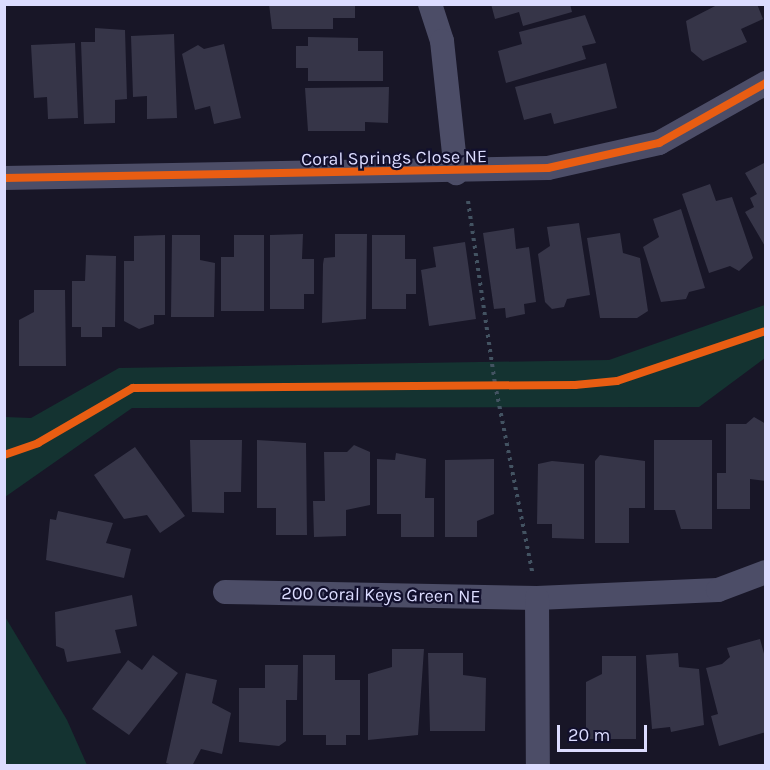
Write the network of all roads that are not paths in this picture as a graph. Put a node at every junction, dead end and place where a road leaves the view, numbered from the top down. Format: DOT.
graph roads {
  1 [pos="429,4"];
  2 [pos="765,83"];
  3 [pos="456,172"];
  4 [pos="4,178"];
  5 [pos="765,572"];
  6 [pos="225,592"];
  7 [pos="537,598"];
  8 [pos="538,765"];
  1 -- 3 [label="street"];
  2 -- 3 [label="street, Coral Springs Close NE"];
  3 -- 4 [label="street, Coral Springs Close NE"];
  5 -- 7 [label="street, 200 Coral Keys Green NE"];
  6 -- 7 [label="street, 200 Coral Keys Green NE"];
  7 -- 8 [label="street"];
}
